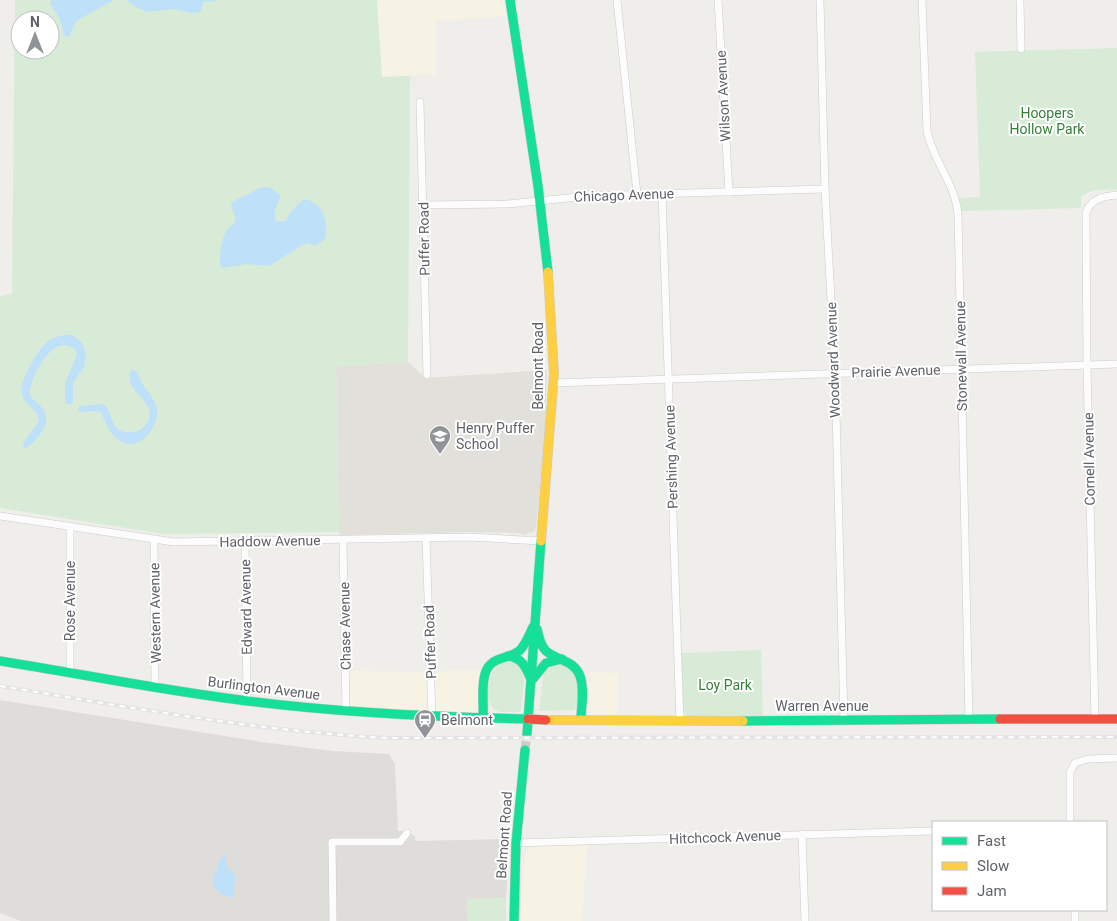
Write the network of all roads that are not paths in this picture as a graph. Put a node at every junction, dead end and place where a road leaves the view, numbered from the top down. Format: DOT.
graph roads {
  1 [pos="510,0"];
  2 [pos="617,0"];
  3 [pos="718,0"];
  4 [pos="820,0"];
  5 [pos="922,0"];
  6 [pos="1020,0"];
  7 [pos="1021,49"];
  8 [pos="420,102"];
  9 [pos="825,188"];
  10 [pos="729,192"];
  11 [pos="662,193"];
  12 [pos="637,194"];
  13 [pos="1117,195"];
  14 [pos="539,200"];
  15 [pos="424,205"];
  16 [pos="1117,364"];
  17 [pos="1087,365"];
  18 [pos="961,369"];
  19 [pos="835,373"];
  20 [pos="426,375"];
  21 [pos="668,380"];
  22 [pos="554,384"];
  23 [pos="0,516"];
  24 [pos="70,528"];
  25 [pos="426,538"];
  26 [pos="154,540"];
  27 [pos="343,540"];
  28 [pos="542,541"];
  29 [pos="245,542"];
  30 [pos="536,622"];
  31 [pos="505,656"];
  32 [pos="563,659"];
  33 [pos="0,662"];
  34 [pos="70,673"];
  35 [pos="532,680"];
  36 [pos="155,686"];
  37 [pos="247,701"];
  38 [pos="346,711"];
  39 [pos="432,717"];
  40 [pos="484,718"];
  41 [pos="528,719"];
  42 [pos="1117,719"];
  43 [pos="581,720"];
  44 [pos="844,720"];
  45 [pos="969,720"];
  46 [pos="1094,720"];
  47 [pos="680,721"];
  48 [pos="527,734"];
  49 [pos="525,750"];
  50 [pos="1117,758"];
  51 [pos="1070,821"];
  52 [pos="932,831"];
  53 [pos="407,833"];
  54 [pos="802,834"];
  55 [pos="516,843"];
  56 [pos="333,921"];
  57 [pos="514,921"];
  58 [pos="805,921"];
  1 -- 14 [label="main road, Belmont Road"];
  2 -- 12 [label="street"];
  3 -- 10 [label="street, Wilson Avenue"];
  4 -- 9 [label="street, Woodward Avenue"];
  5 -- 18 [label="street, Stonewall Avenue"];
  6 -- 7 [label="street"];
  8 -- 15 [label="street, Puffer Road"];
  9 -- 10 [label="street, Chicago Avenue"];
  9 -- 19 [label="street, Woodward Avenue"];
  10 -- 11 [label="street, Chicago Avenue"];
  11 -- 12 [label="street, Chicago Avenue"];
  11 -- 21 [label="street, Pershing Avenue"];
  12 -- 14 [label="street, Chicago Avenue"];
  13 -- 17 [label="street, Cornell Avenue"];
  14 -- 15 [label="street, Chicago Avenue"];
  14 -- 22 [label="main road, Belmont Road"];
  15 -- 20 [label="street, Puffer Road"];
  16 -- 17 [label="street, Prairie Avenue"];
  17 -- 18 [label="street, Prairie Avenue"];
  17 -- 46 [label="street, Cornell Avenue"];
  18 -- 19 [label="street, Prairie Avenue"];
  18 -- 45 [label="street, Stonewall Avenue"];
  19 -- 21 [label="street, Prairie Avenue"];
  19 -- 44 [label="street, Woodward Avenue"];
  21 -- 22 [label="street, Prairie Avenue"];
  21 -- 47 [label="street, Pershing Avenue"];
  22 -- 28 [label="main road, Belmont Road"];
  23 -- 24 [label="street, Haddow Avenue"];
  24 -- 26 [label="street, Haddow Avenue"];
  24 -- 34 [label="street, Rose Avenue"];
  25 -- 27 [label="street, Haddow Avenue"];
  25 -- 28 [label="street, Haddow Avenue"];
  25 -- 39 [label="street, Puffer Road"];
  26 -- 29 [label="street, Haddow Avenue"];
  26 -- 36 [label="street, Western Avenue"];
  27 -- 29 [label="street, Haddow Avenue"];
  27 -- 38 [label="street, Chase Avenue"];
  28 -- 30 [label="main road, Belmont Road"];
  29 -- 37 [label="street, Edward Avenue"];
  30 -- 31 [label="main road"];
  30 -- 32 [label="main road"];
  30 -- 35 [label="main road, Belmont Road"];
  31 -- 35 [label="main road"];
  31 -- 40 [label="main road"];
  32 -- 35 [label="main road"];
  32 -- 43 [label="main road"];
  33 -- 34 [label="main road, Burlington Avenue"];
  34 -- 36 [label="main road, Burlington Avenue"];
  35 -- 48 [label="main road, Belmont Road"];
  36 -- 37 [label="main road, Burlington Avenue"];
  37 -- 38 [label="main road, Burlington Avenue"];
  38 -- 39 [label="main road, Burlington Avenue"];
  39 -- 40 [label="main road, Burlington Avenue"];
  40 -- 41 [label="main road, Burlington Avenue"];
  41 -- 43 [label="main road, Warren Avenue, bridge"];
  42 -- 46 [label="main road, Warren Avenue"];
  43 -- 47 [label="main road, Warren Avenue"];
  44 -- 45 [label="main road, Warren Avenue"];
  44 -- 47 [label="main road, Warren Avenue"];
  45 -- 46 [label="main road, Warren Avenue"];
  49 -- 55 [label="main road, Belmont Road"];
  50 -- 51 [label="street"];
  52 -- 54 [label="street, Hitchcock Avenue"];
  53 -- 56 [label="street"];
  54 -- 55 [label="street, Hitchcock Avenue"];
  54 -- 58 [label="street"];
  55 -- 57 [label="main road, Belmont Road"];
}
